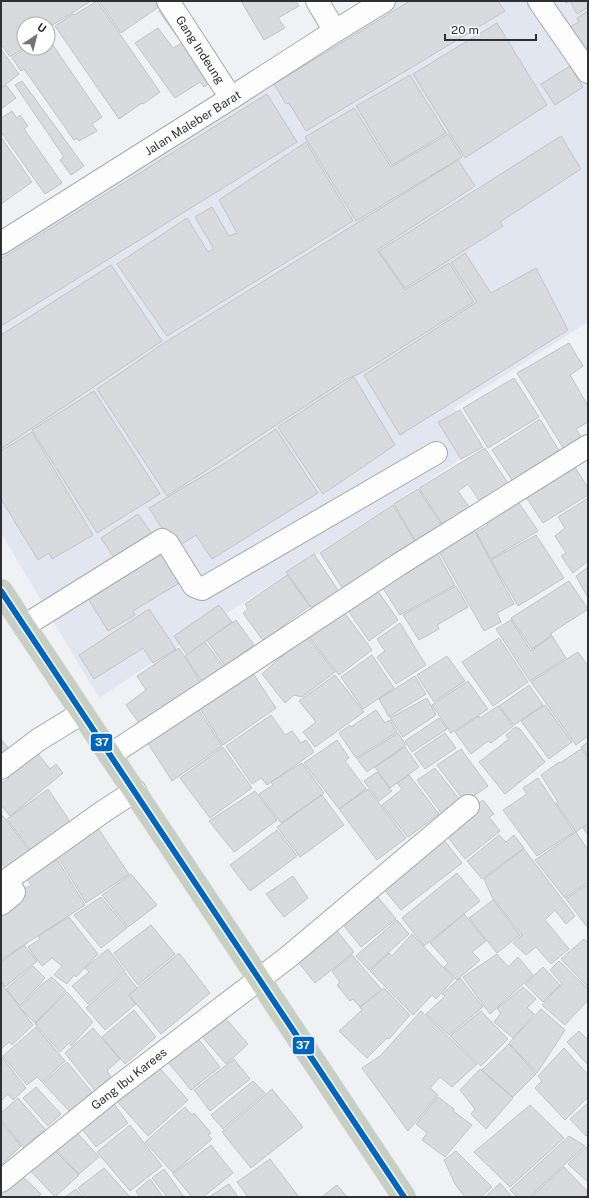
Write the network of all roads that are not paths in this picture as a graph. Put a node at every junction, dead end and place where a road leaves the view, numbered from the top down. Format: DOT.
graph roads {
  1 [pos="168,1"];
  2 [pos="316,1"];
  3 [pos="384,1"];
  4 [pos="539,1"];
  5 [pos="334,31"];
  6 [pos="588,72"];
  7 [pos="232,98"];
  8 [pos="1,243"];
  9 [pos="588,446"];
  10 [pos="436,453"];
  11 [pos="1,591"];
  12 [pos="24,626"];
  13 [pos="82,713"];
  14 [pos="110,755"];
  15 [pos="1,768"];
  16 [pos="135,791"];
  17 [pos="468,806"];
  18 [pos="1,904"];
  19 [pos="259,979"];
  20 [pos="1,1181"];
  21 [pos="399,1195"];
  1 -- 7 [label="street, Gang Indeung"];
  2 -- 5 [label="street"];
  3 -- 5 [label="street, Jalan Maleber Barat"];
  4 -- 6 [label="street"];
  5 -- 7 [label="street, Jalan Maleber Barat"];
  7 -- 8 [label="street, Jalan Maleber Barat"];
  9 -- 14 [label="street"];
  10 -- 12 [label="street"];
  11 -- 12 [label="highway"];
  12 -- 13 [label="highway"];
  13 -- 14 [label="highway"];
  13 -- 15 [label="street"];
  14 -- 16 [label="highway"];
  16 -- 18 [label="street"];
  16 -- 19 [label="highway"];
  17 -- 19 [label="street, Gang Ibu Karees"];
  19 -- 20 [label="street, Gang Ibu Karees"];
  19 -- 21 [label="highway"];
}
